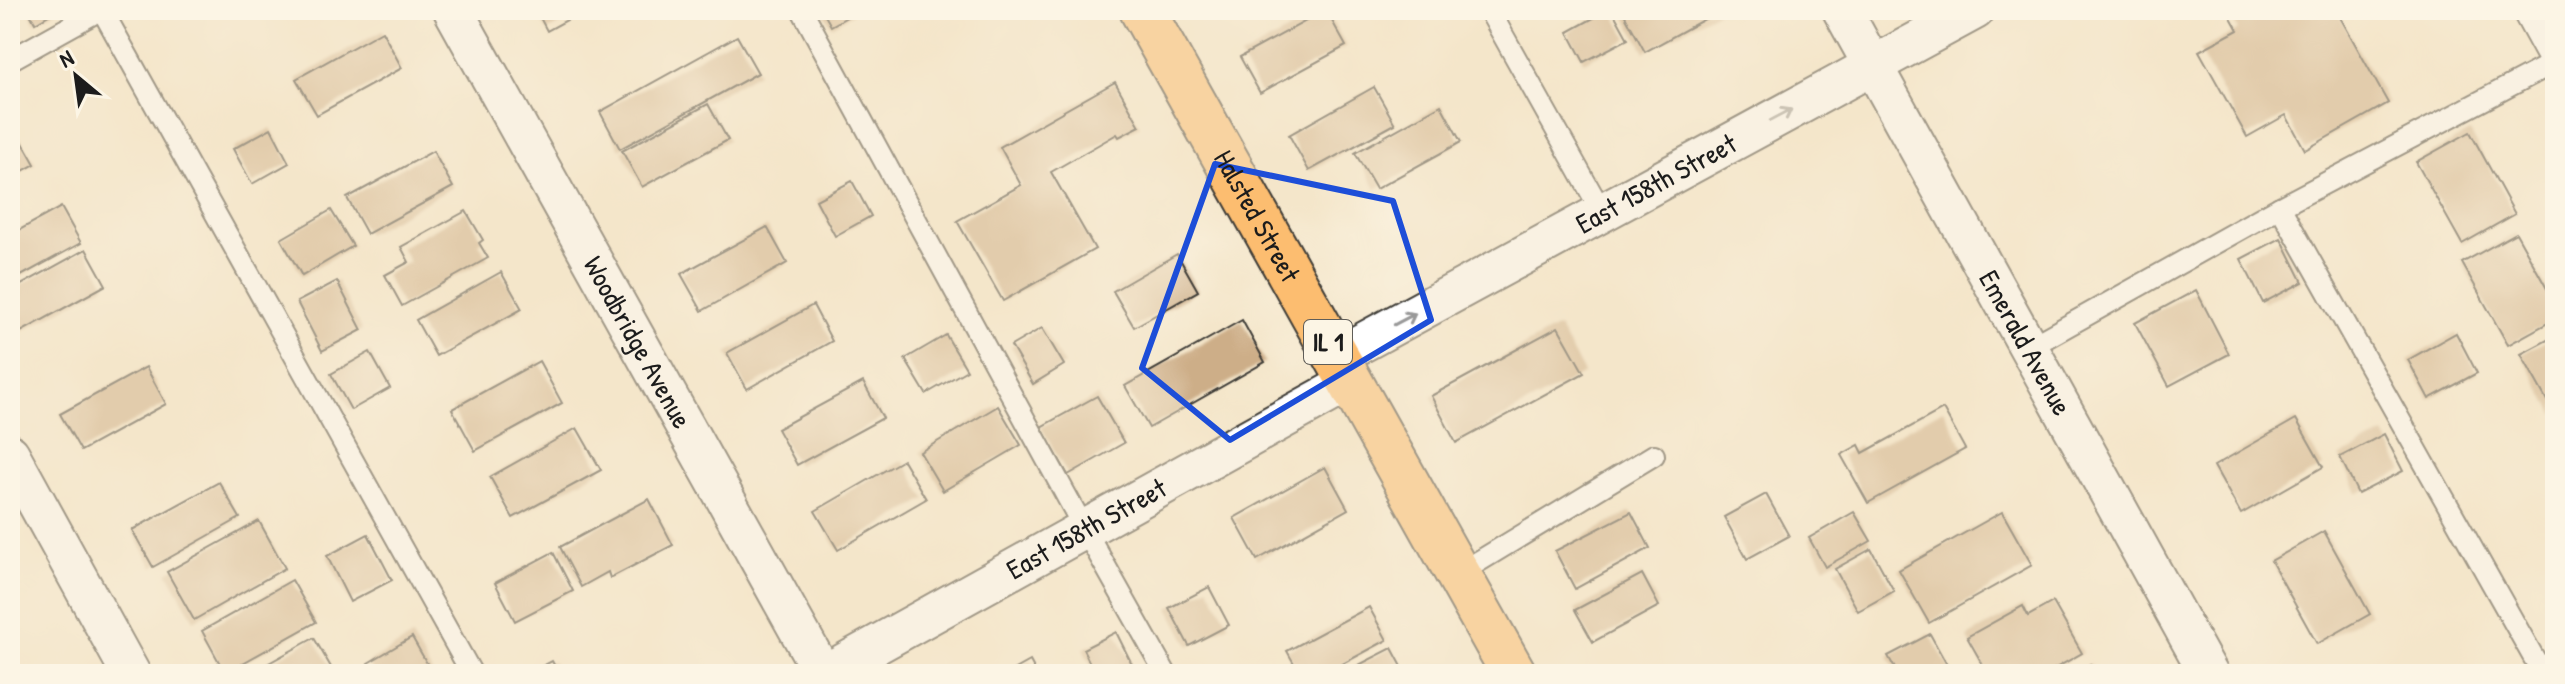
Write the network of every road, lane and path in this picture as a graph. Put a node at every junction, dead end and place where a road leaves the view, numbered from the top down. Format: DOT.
graph roads {
  1 [pos="101,10"];
  2 [pos="453,10"];
  3 [pos="802,10"];
  4 [pos="1142,10"];
  5 [pos="1489,10"];
  6 [pos="1842,10"];
  7 [pos="1975,10"];
  8 [pos="2532,10"];
  9 [pos="2555,52"];
  10 [pos="10,60"];
  11 [pos="2555,62"];
  12 [pos="1873,65"];
  13 [pos="2280,207"];
  14 [pos="1602,212"];
  15 [pos="2028,348"];
  16 [pos="1343,369"];
  17 [pos="10,454"];
  18 [pos="1654,455"];
  19 [pos="1085,530"];
  20 [pos="1458,574"];
  21 [pos="131,674"];
  22 [pos="472,674"];
  23 [pos="824,674"];
  24 [pos="1166,674"];
  25 [pos="1514,674"];
  26 [pos="2209,674"];
  27 [pos="2543,674"];
  1 -- 10 [label="lane"];
  1 -- 22 [label="lane"];
  2 -- 23 [label="street, Woodbridge Avenue"];
  3 -- 19 [label="lane"];
  4 -- 16 [label="main road, Halsted Street / IL 1"];
  5 -- 14 [label="lane"];
  6 -- 12 [label="street, Emerald Avenue"];
  7 -- 12 [label="street, East 158th Street"];
  8 -- 9 [label="street"];
  11 -- 13 [label="lane"];
  14 -- 12 [label="street, East 158th Street, one-way"];
  12 -- 15 [label="street, Emerald Avenue"];
  13 -- 15 [label="lane"];
  13 -- 27 [label="lane"];
  16 -- 14 [label="street, East 158th Street, one-way"];
  15 -- 26 [label="street, Emerald Avenue"];
  16 -- 19 [label="street, East 158th Street"];
  16 -- 20 [label="main road, Halsted Street / IL 1"];
  17 -- 21 [label="street"];
  18 -- 20 [label="lane"];
  19 -- 23 [label="street, East 158th Street"];
  19 -- 24 [label="lane"];
  20 -- 25 [label="main road, Halsted Street / IL 1"];
}
